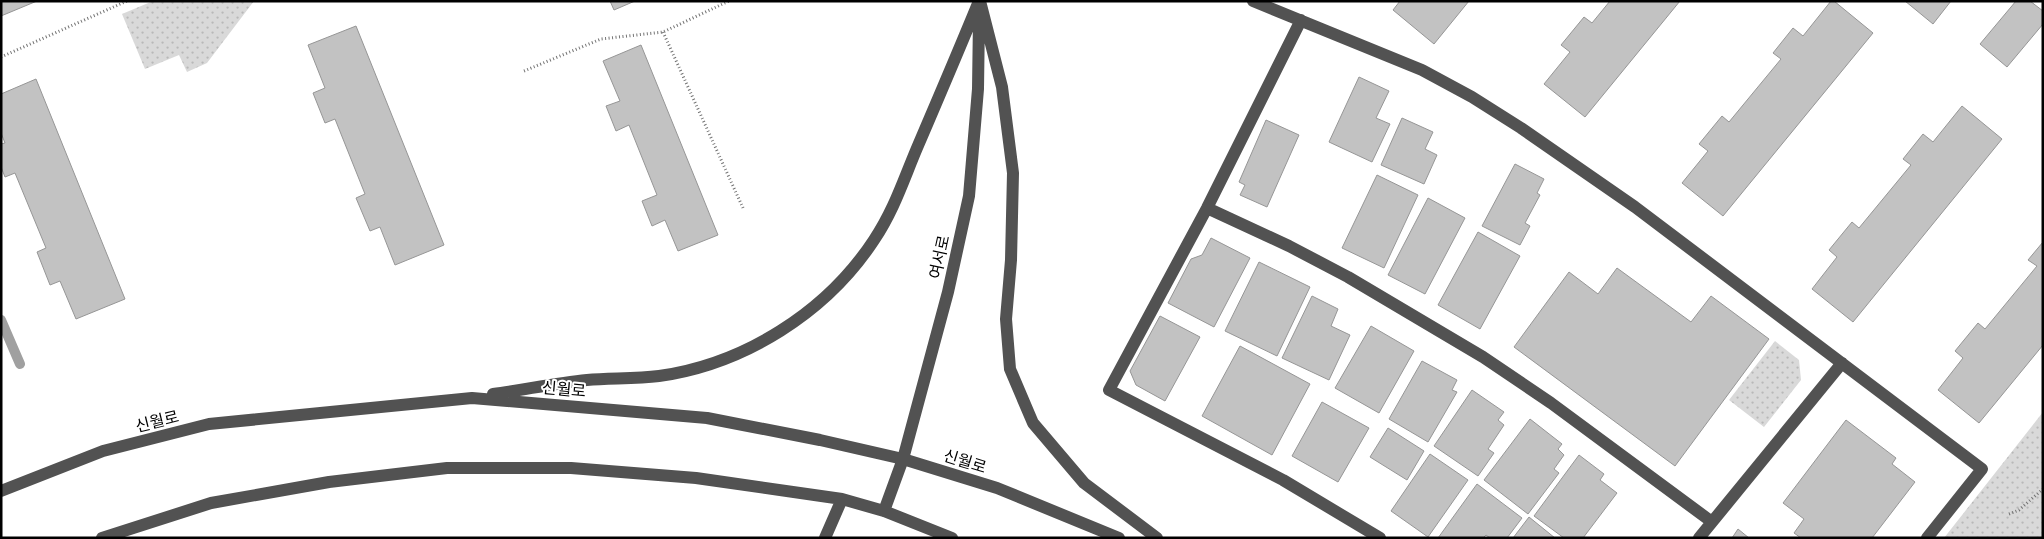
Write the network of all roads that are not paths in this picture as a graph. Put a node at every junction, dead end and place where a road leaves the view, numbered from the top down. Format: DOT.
graph roads {
  1 [pos="979,1"];
  2 [pos="1253,1"];
  3 [pos="1301,20"];
  4 [pos="1206,208"];
  5 [pos="1842,363"];
  6 [pos="472,398"];
  7 [pos="903,459"];
  8 [pos="1,491"];
  9 [pos="842,499"];
  10 [pos="884,511"];
  11 [pos="1712,522"];
  12 [pos="102,538"];
  13 [pos="825,538"];
  14 [pos="952,538"];
  15 [pos="1118,538"];
  16 [pos="1157,538"];
  17 [pos="1380,538"];
  18 [pos="1699,538"];
  19 [pos="1927,538"];
  1 -- 6 [label="street"];
  1 -- 7 [label="street, 여서로"];
  1 -- 16 [label="street"];
  2 -- 3 [label="street"];
  3 -- 4 [label="street"];
  3 -- 5 [label="street"];
  4 -- 11 [label="street"];
  4 -- 17 [label="street"];
  5 -- 11 [label="street"];
  5 -- 19 [label="street"];
  6 -- 7 [label="street, 신월로"];
  6 -- 8 [label="street, 신월로"];
  7 -- 10 [label="street, 여서로"];
  7 -- 15 [label="street, 신월로"];
  9 -- 10 [label="street"];
  9 -- 12 [label="street"];
  9 -- 13 [label="street"];
  10 -- 14 [label="street"];
  11 -- 18 [label="street"];
}
